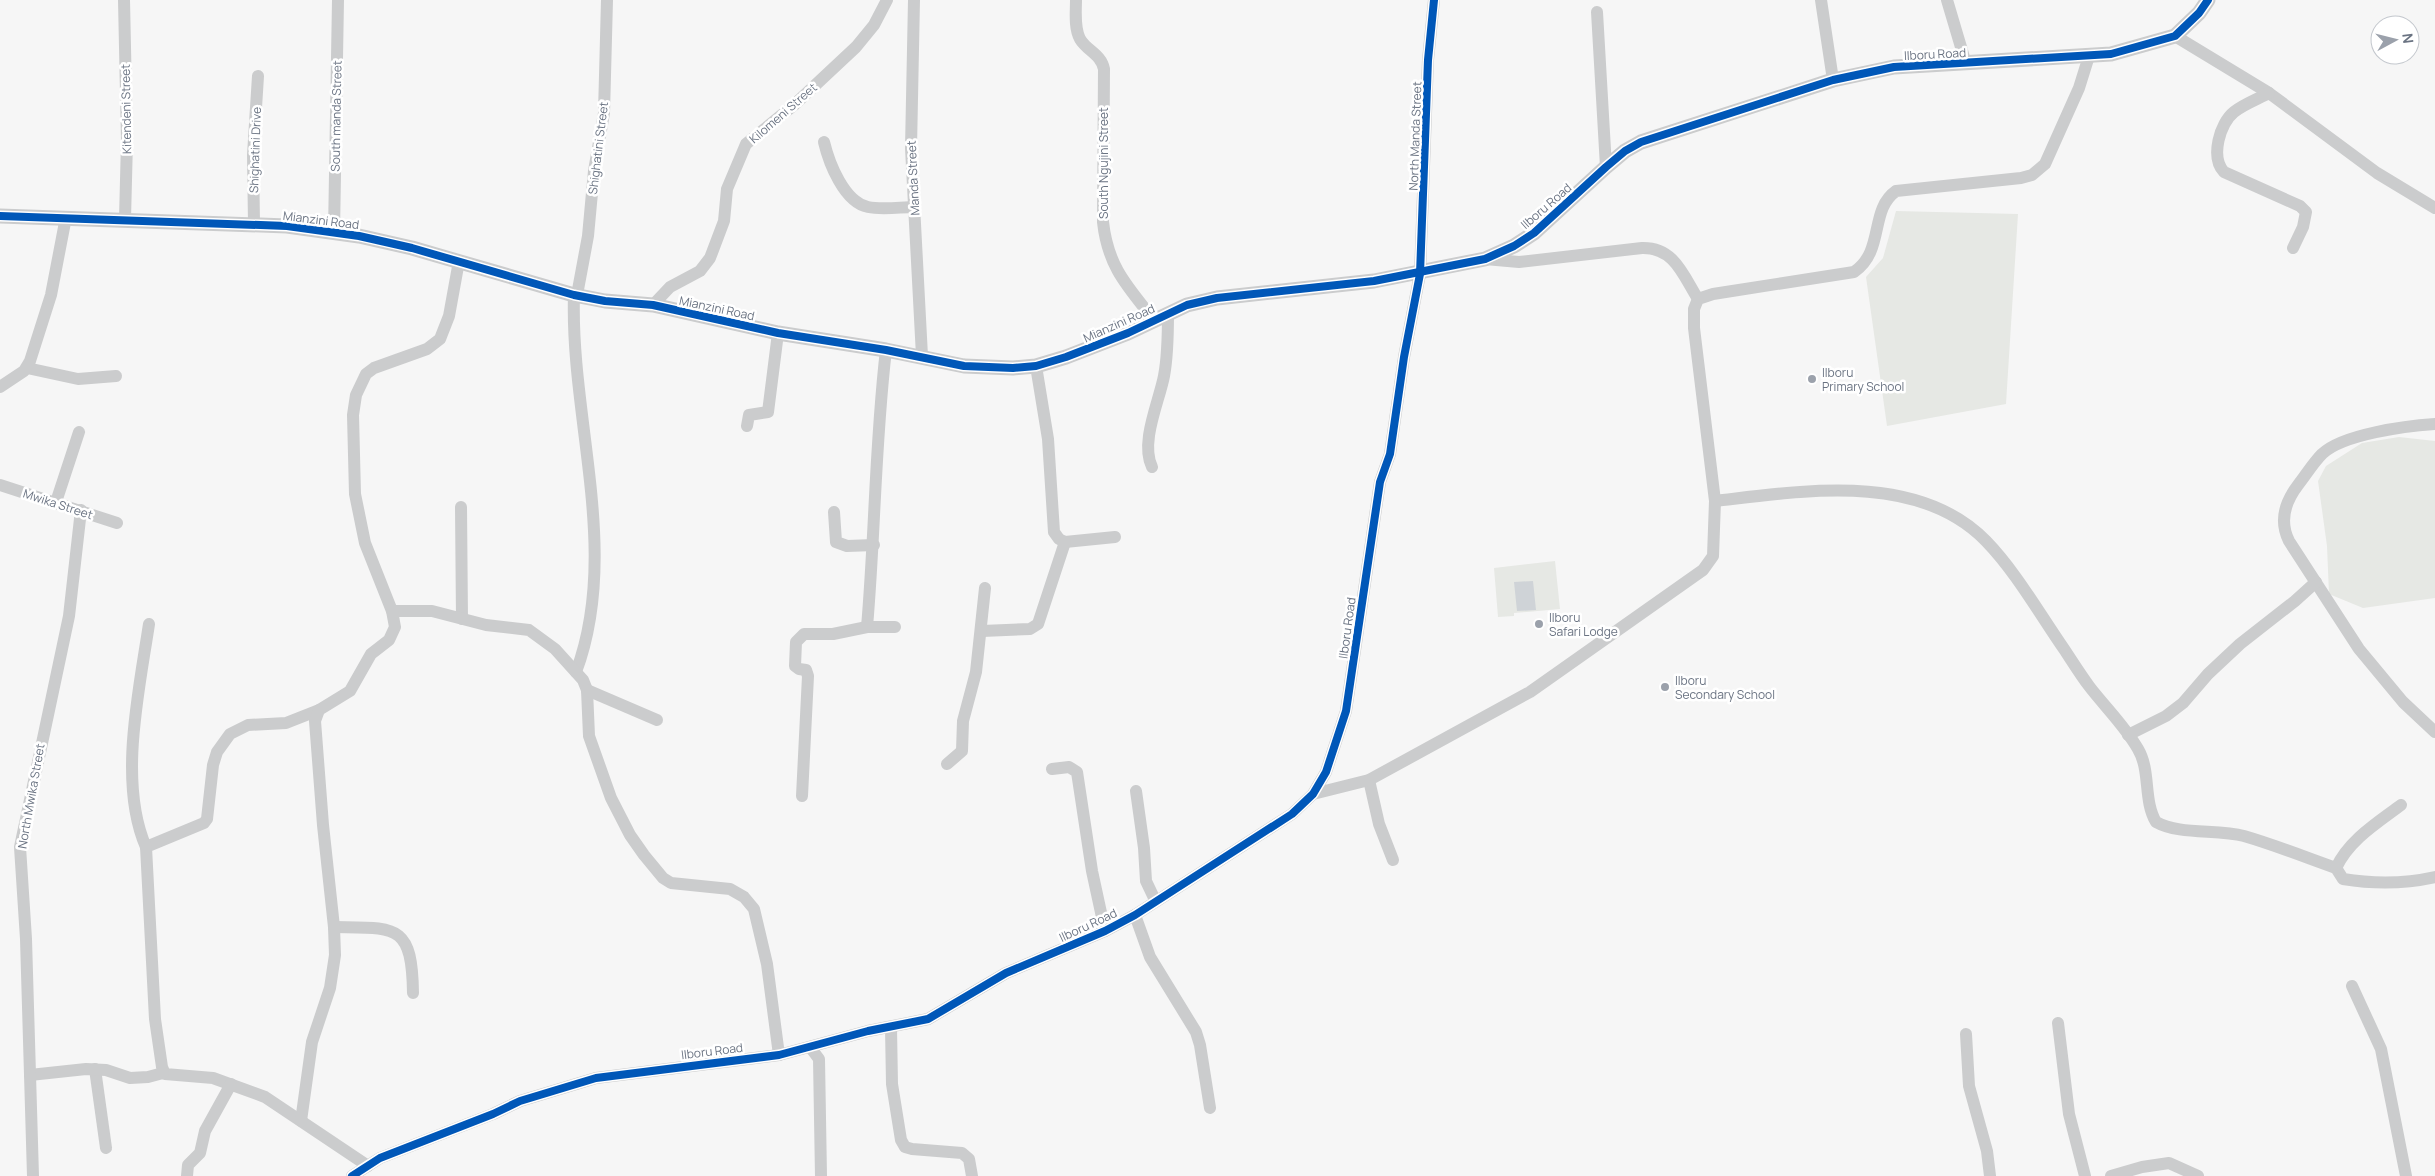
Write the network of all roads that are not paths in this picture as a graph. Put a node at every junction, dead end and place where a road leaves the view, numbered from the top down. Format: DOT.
graph roads {
  1 [pos="124,0"];
  2 [pos="338,0"];
  3 [pos="607,0"];
  4 [pos="888,0"];
  5 [pos="914,0"];
  6 [pos="1076,0"];
  7 [pos="1434,0"];
  8 [pos="1821,0"];
  9 [pos="1947,0"];
  10 [pos="2208,0"];
  11 [pos="1597,12"];
  12 [pos="2175,36"];
  13 [pos="2089,56"];
  14 [pos="1966,64"];
  15 [pos="258,76"];
  16 [pos="1832,80"];
  17 [pos="2269,93"];
  18 [pos="824,142"];
  19 [pos="1606,167"];
  20 [pos="915,207"];
  21 [pos="2435,208"];
  22 [pos="0,216"];
  23 [pos="66,217"];
  24 [pos="125,219"];
  25 [pos="254,224"];
  26 [pos="334,232"];
  27 [pos="2293,248"];
  28 [pos="1485,259"];
  29 [pos="459,261"];
  30 [pos="1420,274"];
  31 [pos="575,295"];
  32 [pos="1698,299"];
  33 [pos="652,305"];
  34 [pos="1168,313"];
  35 [pos="1154,320"];
  36 [pos="778,333"];
  37 [pos="886,350"];
  38 [pos="922,356"];
  39 [pos="1036,366"];
  40 [pos="27,368"];
  41 [pos="116,376"];
  42 [pos="0,387"];
  43 [pos="2435,424"];
  44 [pos="747,426"];
  45 [pos="79,432"];
  46 [pos="1152,467"];
  47 [pos="0,485"];
  48 [pos="1715,501"];
  49 [pos="56,502"];
  50 [pos="461,507"];
  51 [pos="81,510"];
  52 [pos="834,512"];
  53 [pos="116,523"];
  54 [pos="1115,537"];
  55 [pos="1065,542"];
  56 [pos="874,545"];
  57 [pos="2316,582"];
  58 [pos="985,588"];
  59 [pos="392,611"];
  60 [pos="462,619"];
  61 [pos="149,624"];
  62 [pos="867,627"];
  63 [pos="895,627"];
  64 [pos="982,632"];
  65 [pos="576,672"];
  66 [pos="587,690"];
  67 [pos="318,710"];
  68 [pos="657,720"];
  69 [pos="2435,732"];
  70 [pos="2128,735"];
  71 [pos="946,764"];
  72 [pos="1052,769"];
  73 [pos="1370,780"];
  74 [pos="1136,791"];
  75 [pos="1313,794"];
  76 [pos="802,796"];
  77 [pos="2401,805"];
  78 [pos="146,847"];
  79 [pos="1393,860"];
  80 [pos="2336,868"];
  81 [pos="2435,877"];
  82 [pos="1155,900"];
  83 [pos="1135,915"];
  84 [pos="334,927"];
  85 [pos="1106,931"];
  86 [pos="2352,986"];
  87 [pos="413,993"];
  88 [pos="2058,1023"];
  89 [pos="891,1028"];
  90 [pos="1966,1034"];
  91 [pos="810,1047"];
  92 [pos="779,1055"];
  93 [pos="95,1069"];
  94 [pos="163,1073"];
  95 [pos="30,1075"];
  96 [pos="231,1084"];
  97 [pos="1210,1108"];
  98 [pos="301,1120"];
  99 [pos="106,1148"];
  100 [pos="368,1166"];
  101 [pos="33,1176"];
  102 [pos="187,1176"];
  103 [pos="352,1176"];
  104 [pos="821,1176"];
  105 [pos="972,1176"];
  106 [pos="1990,1176"];
  107 [pos="2085,1176"];
  108 [pos="2111,1176"];
  109 [pos="2198,1176"];
  110 [pos="2406,1176"];
  1 -- 24 [label="street, Kitendeni Street"];
  2 -- 26 [label="street, South manda Street"];
  3 -- 31 [label="street, Shighatini Street"];
  4 -- 33 [label="street, Kilomeni Street"];
  5 -- 20 [label="street, Manda Street"];
  6 -- 35 [label="street, South Ngujini Street"];
  7 -- 30 [label="street, North Manda Street"];
  8 -- 16 [label="street"];
  9 -- 14 [label="street"];
  10 -- 12 [label="street, Ilboru Road"];
  11 -- 19 [label="street"];
  12 -- 13 [label="street, Ilboru Road"];
  12 -- 17 [label="street"];
  13 -- 14 [label="street, Ilboru Road"];
  13 -- 32 [label="street"];
  14 -- 16 [label="street, Ilboru Road"];
  15 -- 25 [label="street, Shighatini Drive"];
  16 -- 19 [label="street, Ilboru Road"];
  17 -- 21 [label="street"];
  17 -- 27 [label="street"];
  18 -- 20 [label="street"];
  19 -- 28 [label="street, Ilboru Road"];
  20 -- 38 [label="street, Manda Street"];
  22 -- 23 [label="street, Mianzini Road"];
  23 -- 24 [label="street, Mianzini Road"];
  23 -- 40 [label="street"];
  24 -- 25 [label="street, Mianzini Road"];
  25 -- 26 [label="street, Mianzini Road"];
  26 -- 29 [label="street, Mianzini Road"];
  28 -- 30 [label="street, Ilboru Road"];
  28 -- 32 [label="street"];
  29 -- 31 [label="street, Mianzini Road"];
  29 -- 59 [label="street"];
  30 -- 34 [label="street, Mianzini Road"];
  30 -- 75 [label="street, Ilboru Road"];
  31 -- 33 [label="street, Mianzini Road"];
  31 -- 65 [label="street, Shighatini Street"];
  32 -- 48 [label="street"];
  33 -- 36 [label="street, Mianzini Road"];
  34 -- 35 [label="street, Mianzini Road"];
  34 -- 46 [label="street"];
  35 -- 39 [label="street, Mianzini Road"];
  36 -- 37 [label="street, Mianzini Road"];
  36 -- 44 [label="street"];
  37 -- 38 [label="street, Mianzini Road"];
  37 -- 56 [label="street"];
  38 -- 39 [label="street, Mianzini Road"];
  39 -- 55 [label="street"];
  40 -- 41 [label="street"];
  40 -- 42 [label="street"];
  43 -- 57 [label="street"];
  45 -- 49 [label="street"];
  47 -- 49 [label="street, Mwika Street"];
  48 -- 70 [label="street"];
  48 -- 73 [label="street"];
  49 -- 51 [label="street, Mwika Street"];
  50 -- 60 [label="street"];
  51 -- 53 [label="street, Mwika Street"];
  51 -- 95 [label="street, North Mwika Street"];
  52 -- 56 [label="street"];
  54 -- 55 [label="street"];
  55 -- 64 [label="street"];
  56 -- 62 [label="street"];
  57 -- 69 [label="street"];
  57 -- 70 [label="street"];
  58 -- 64 [label="street"];
  59 -- 60 [label="street"];
  59 -- 67 [label="street"];
  60 -- 65 [label="street"];
  61 -- 78 [label="street"];
  62 -- 63 [label="street"];
  62 -- 76 [label="street"];
  64 -- 71 [label="street"];
  65 -- 66 [label="street"];
  66 -- 68 [label="street"];
  66 -- 92 [label="street"];
  67 -- 78 [label="street"];
  67 -- 84 [label="street"];
  70 -- 80 [label="street"];
  72 -- 85 [label="street"];
  73 -- 75 [label="street"];
  73 -- 79 [label="street"];
  74 -- 82 [label="street"];
  75 -- 82 [label="street, Ilboru Road"];
  77 -- 80 [label="street"];
  78 -- 94 [label="street"];
  80 -- 81 [label="street"];
  82 -- 83 [label="street, Ilboru Road"];
  83 -- 85 [label="street, Ilboru Road"];
  83 -- 97 [label="street"];
  84 -- 87 [label="street"];
  84 -- 98 [label="street"];
  85 -- 89 [label="street, Ilboru Road"];
  86 -- 110 [label="street"];
  88 -- 107 [label="street"];
  89 -- 91 [label="street, Ilboru Road"];
  89 -- 105 [label="street"];
  90 -- 106 [label="street"];
  91 -- 92 [label="street, Ilboru Road"];
  91 -- 104 [label="street"];
  92 -- 100 [label="street, Ilboru Road"];
  93 -- 94 [label="street"];
  93 -- 95 [label="street"];
  93 -- 99 [label="street"];
  94 -- 96 [label="street"];
  95 -- 101 [label="street, North Mwika Street"];
  96 -- 98 [label="street"];
  96 -- 102 [label="street"];
  98 -- 100 [label="street"];
  100 -- 103 [label="street, Ilboru Road"];
  108 -- 109 [label="street"];
}
